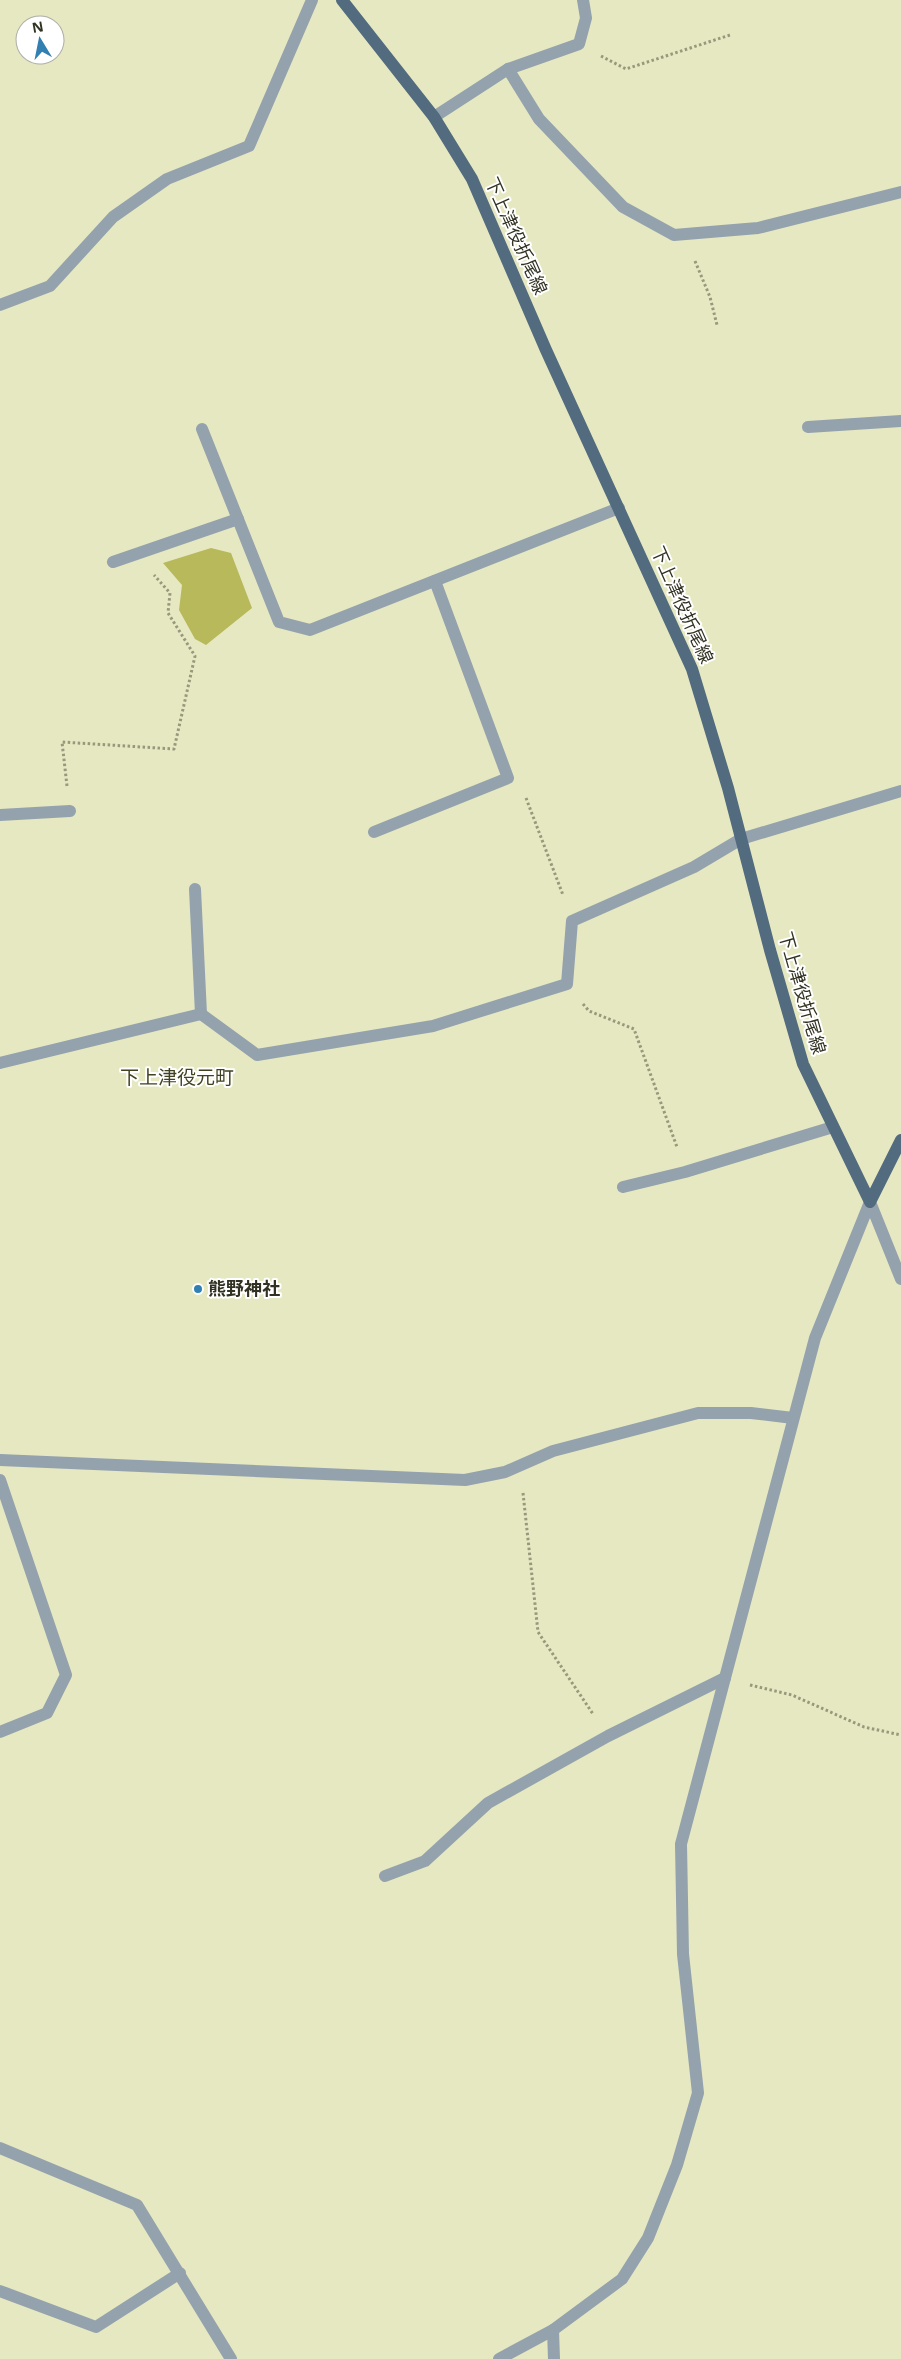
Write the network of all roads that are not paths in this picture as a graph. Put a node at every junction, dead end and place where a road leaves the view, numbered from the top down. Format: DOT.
graph roads {
  1 [pos="312,0"];
  2 [pos="342,0"];
  3 [pos="583,0"];
  4 [pos="508,68"];
  5 [pos="434,117"];
  6 [pos="901,192"];
  7 [pos="0,305"];
  8 [pos="901,421"];
  9 [pos="808,426"];
  10 [pos="202,429"];
  11 [pos="619,508"];
  12 [pos="238,519"];
  13 [pos="114,562"];
  14 [pos="435,581"];
  15 [pos="901,791"];
  16 [pos="70,812"];
  17 [pos="0,815"];
  18 [pos="374,832"];
  19 [pos="741,839"];
  20 [pos="195,889"];
  21 [pos="201,1014"];
  22 [pos="0,1063"];
  23 [pos="833,1126"];
  24 [pos="901,1140"];
  25 [pos="623,1187"];
  26 [pos="870,1202"];
  27 [pos="901,1279"];
  28 [pos="793,1418"];
  29 [pos="0,1460"];
  30 [pos="0,1480"];
  31 [pos="725,1678"];
  32 [pos="0,1732"];
  33 [pos="385,1876"];
  34 [pos="0,2148"];
  35 [pos="180,2273"];
  36 [pos="0,2290"];
  37 [pos="553,2330"];
  38 [pos="231,2359"];
  39 [pos="499,2359"];
  40 [pos="554,2359"];
  1 -- 7 [label="street"];
  2 -- 5 [label="main road, 下上津役折尾線"];
  3 -- 4 [label="street"];
  4 -- 5 [label="street"];
  4 -- 6 [label="street"];
  5 -- 11 [label="main road, 下上津役折尾線"];
  8 -- 9 [label="street"];
  10 -- 12 [label="street"];
  11 -- 14 [label="street"];
  11 -- 19 [label="main road, 下上津役折尾線"];
  12 -- 13 [label="street"];
  12 -- 14 [label="street"];
  14 -- 18 [label="street"];
  15 -- 19 [label="street"];
  16 -- 17 [label="street"];
  19 -- 21 [label="street"];
  19 -- 23 [label="main road, 下上津役折尾線"];
  20 -- 21 [label="street"];
  21 -- 22 [label="street"];
  23 -- 25 [label="street"];
  23 -- 26 [label="main road, 下上津役折尾線"];
  24 -- 26 [label="main road"];
  26 -- 27 [label="street"];
  26 -- 28 [label="street"];
  28 -- 29 [label="street"];
  28 -- 31 [label="street"];
  30 -- 32 [label="street"];
  31 -- 33 [label="street"];
  31 -- 37 [label="street"];
  34 -- 35 [label="street"];
  35 -- 36 [label="street"];
  35 -- 38 [label="street"];
  37 -- 39 [label="street"];
  37 -- 40 [label="street"];
}
